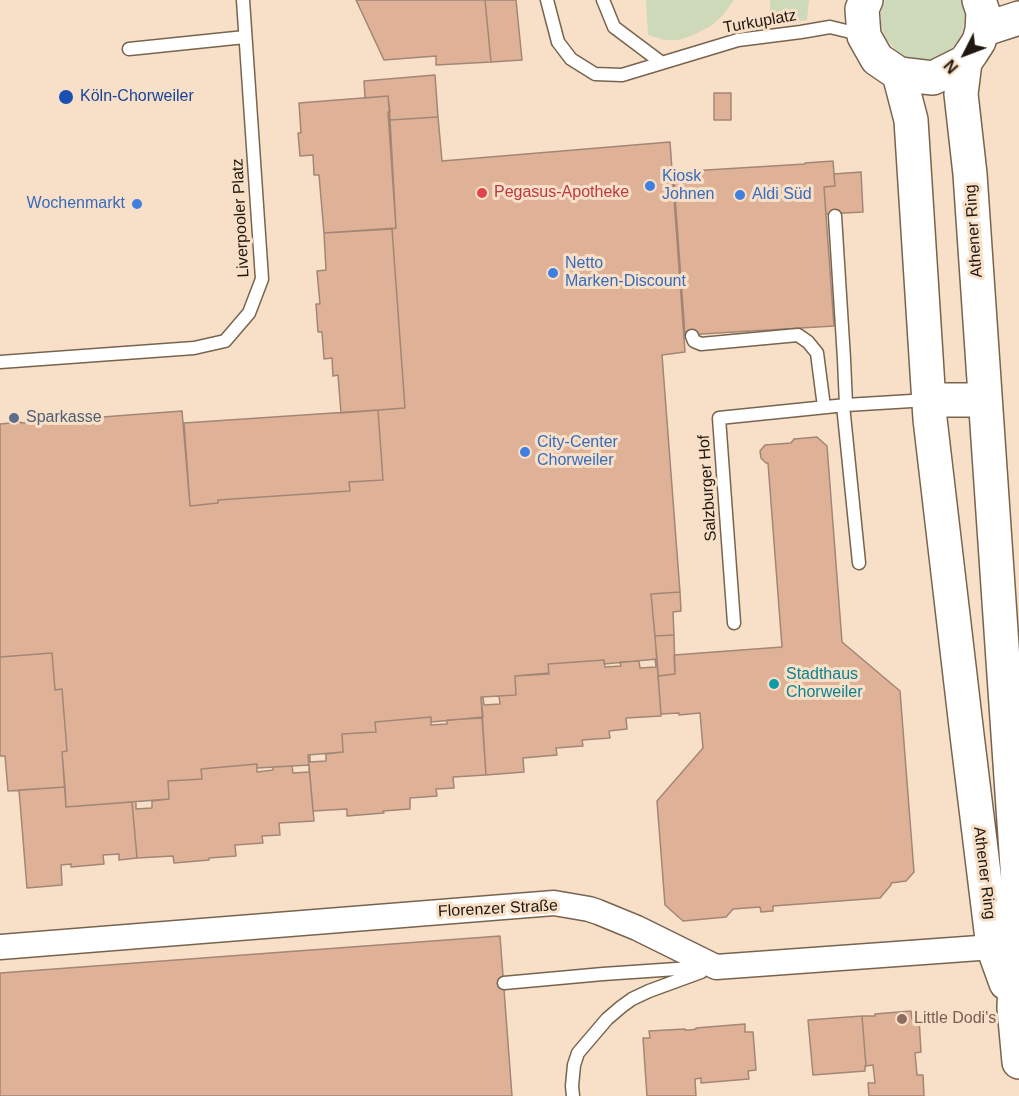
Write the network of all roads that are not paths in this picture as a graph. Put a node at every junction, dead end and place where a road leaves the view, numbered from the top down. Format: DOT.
graph roads {
  1 [pos="243,0"];
  2 [pos="548,0"];
  3 [pos="603,0"];
  4 [pos="866,0"];
  5 [pos="981,15"];
  6 [pos="1019,18"];
  7 [pos="864,36"];
  8 [pos="245,37"];
  9 [pos="129,49"];
  10 [pos="964,62"];
  11 [pos="662,63"];
  12 [pos="899,74"];
  13 [pos="835,216"];
  14 [pos="692,336"];
  15 [pos="0,362"];
  16 [pos="929,399"];
  17 [pos="985,400"];
  18 [pos="844,405"];
  19 [pos="824,407"];
  20 [pos="859,563"];
  21 [pos="734,622"];
  22 [pos="1008,733"];
  23 [pos="967,735"];
  24 [pos="1005,940"];
  25 [pos="0,947"];
  26 [pos="716,967"];
  27 [pos="504,983"];
  28 [pos="1019,1062"];
  29 [pos="573,1096"];
  1 -- 8 [label="lane, Liverpooler Platz"];
  2 -- 11 [label="lane, Turkuplatz"];
  3 -- 11 [label="lane"];
  4 -- 7 [label="street"];
  5 -- 6 [label="street"];
  5 -- 10 [label="street, Athener Ring"];
  7 -- 11 [label="lane, Turkuplatz"];
  7 -- 12 [label="street"];
  8 -- 9 [label="lane"];
  8 -- 15 [label="lane, Liverpooler Platz"];
  10 -- 12 [label="street, Athener Ring"];
  10 -- 17 [label="street, Athener Ring"];
  12 -- 16 [label="street, Athener Ring"];
  13 -- 18 [label="lane"];
  14 -- 19 [label="lane"];
  16 -- 17 [label="street"];
  16 -- 18 [label="lane, Salzburger Hof"];
  16 -- 23 [label="street, Athener Ring"];
  17 -- 22 [label="street, Athener Ring"];
  18 -- 19 [label="lane, Salzburger Hof"];
  18 -- 20 [label="lane"];
  19 -- 21 [label="lane, Salzburger Hof"];
  22 -- 23 [label="street"];
  22 -- 24 [label="street, Athener Ring"];
  23 -- 24 [label="street, Athener Ring"];
  24 -- 26 [label="street"];
  24 -- 28 [label="street, Athener Ring"];
  25 -- 26 [label="street, Florenzer Straße"];
  26 -- 27 [label="lane"];
  26 -- 29 [label="lane"];
}
